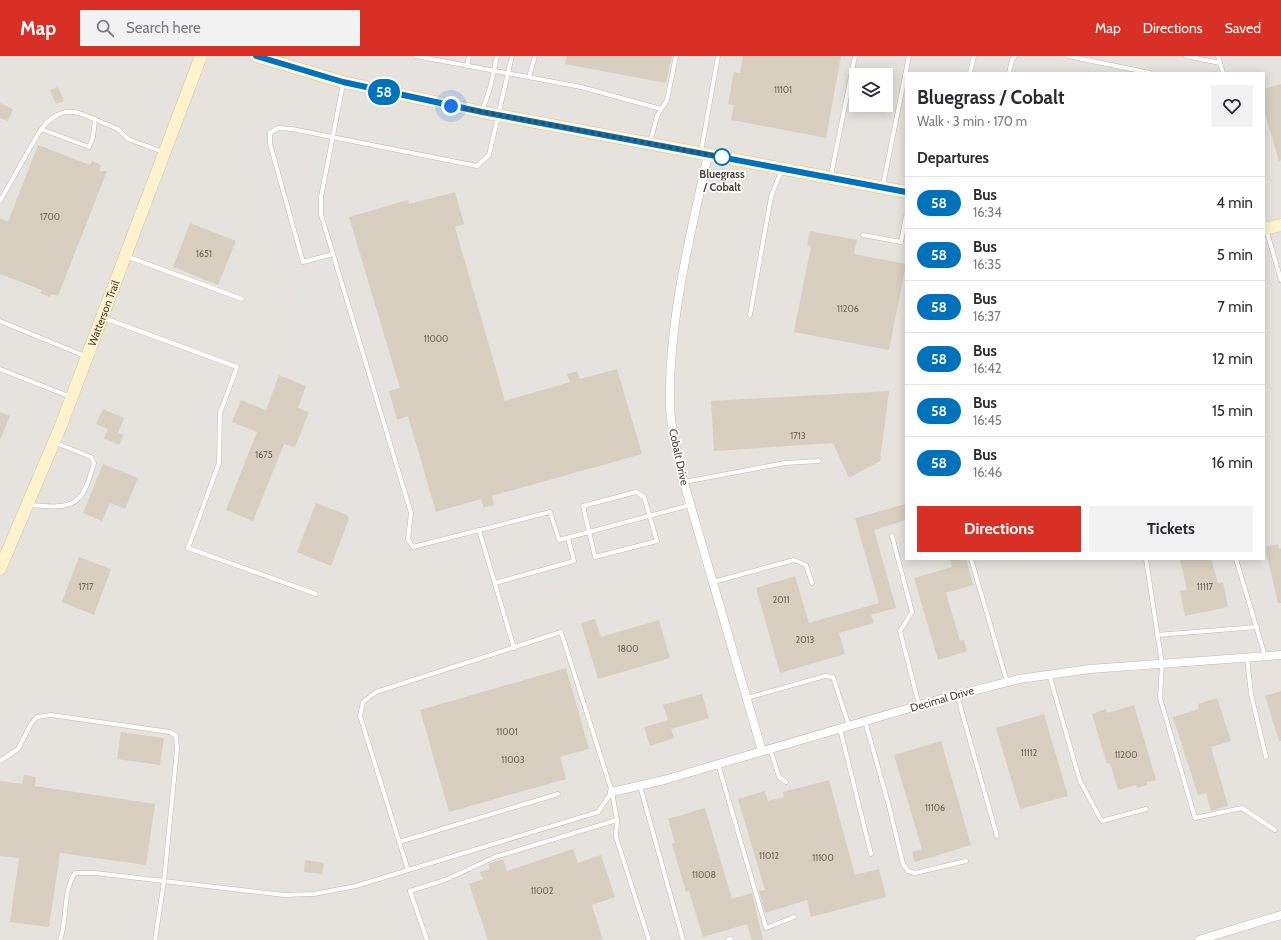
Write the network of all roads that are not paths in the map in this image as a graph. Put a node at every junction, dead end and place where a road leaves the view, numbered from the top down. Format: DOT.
graph roads {
  1 [pos="201,56"];
  2 [pos="256,56"];
  3 [pos="416,56"];
  4 [pos="470,56"];
  5 [pos="497,56"];
  6 [pos="512,56"];
  7 [pos="535,56"];
  8 [pos="676,56"];
  9 [pos="718,56"];
  10 [pos="855,56"];
  11 [pos="909,56"];
  12 [pos="974,56"];
  13 [pos="1015,56"];
  14 [pos="1068,56"];
  15 [pos="1186,56"];
  16 [pos="1218,56"];
  17 [pos="1220,63"];
  18 [pos="467,66"];
  19 [pos="493,71"];
  20 [pos="906,72"];
  21 [pos="970,72"];
  22 [pos="1009,72"];
  23 [pos="1145,72"];
  24 [pos="1222,72"];
  25 [pos="508,74"];
  26 [pos="905,76"];
  27 [pos="529,77"];
  28 [pos="343,82"];
  29 [pos="661,109"];
  30 [pos="482,112"];
  31 [pos="498,114"];
  32 [pos="95,120"];
  33 [pos="41,129"];
  34 [pos="333,137"];
  35 [pos="650,144"];
  36 [pos="165,152"];
  37 [pos="704,154"];
  38 [pos="782,169"];
  39 [pos="830,178"];
  40 [pos="882,188"];
  41 [pos="905,192"];
  42 [pos="0,201"];
  43 [pos="905,221"];
  44 [pos="1281,225"];
  45 [pos="1265,226"];
  46 [pos="863,235"];
  47 [pos="333,254"];
  48 [pos="126,255"];
  49 [pos="1281,280"];
  50 [pos="242,300"];
  51 [pos="750,315"];
  52 [pos="102,318"];
  53 [pos="0,321"];
  54 [pos="87,357"];
  55 [pos="1,371"];
  56 [pos="72,397"];
  57 [pos="54,442"];
  58 [pos="819,461"];
  59 [pos="684,482"];
  60 [pos="690,504"];
  61 [pos="27,505"];
  62 [pos="649,515"];
  63 [pos="479,530"];
  64 [pos="588,532"];
  65 [pos="892,536"];
  66 [pos="568,538"];
  67 [pos="971,560"];
  68 [pos="1146,560"];
  69 [pos="1236,560"];
  70 [pos="0,569"];
  71 [pos="712,582"];
  72 [pos="495,583"];
  73 [pos="812,583"];
  74 [pos="316,594"];
  75 [pos="1257,627"];
  76 [pos="1157,635"];
  77 [pos="514,648"];
  78 [pos="1281,655"];
  79 [pos="1265,656"];
  80 [pos="1247,657"];
  81 [pos="1162,664"];
  82 [pos="1049,674"];
  83 [pos="1007,682"];
  84 [pos="956,694"];
  85 [pos="747,698"];
  86 [pos="919,705"];
  87 [pos="865,721"];
  88 [pos="849,726"];
  89 [pos="840,729"];
  90 [pos="766,750"];
  91 [pos="1266,757"];
  92 [pos="0,761"];
  93 [pos="718,764"];
  94 [pos="786,782"];
  95 [pos="640,785"];
  96 [pos="612,792"];
  97 [pos="558,794"];
  98 [pos="1146,809"];
  99 [pos="617,820"];
  100 [pos="1275,830"];
  101 [pos="997,836"];
  102 [pos="400,842"];
  103 [pos="871,854"];
  104 [pos="966,861"];
  105 [pos="408,870"];
  106 [pos="164,881"];
  107 [pos="1281,915"];
  108 [pos="794,917"];
  109 [pos="60,940"];
  110 [pos="155,940"];
  111 [pos="427,940"];
  112 [pos="649,940"];
  113 [pos="683,940"];
  114 [pos="1199,940"];
  1 -- 36 [label="street, Watterson Trail"];
  2 -- 28 [label="street"];
  3 -- 18 [label="lane"];
  4 -- 18 [label="lane"];
  5 -- 19 [label="lane"];
  6 -- 25 [label="lane"];
  7 -- 27 [label="lane"];
  8 -- 29 [label="lane"];
  9 -- 37 [label="lane"];
  10 -- 39 [label="lane"];
  11 -- 20 [label="lane"];
  12 -- 21 [label="lane"];
  13 -- 22 [label="lane"];
  14 -- 23 [label="lane"];
  15 -- 17 [label="lane"];
  16 -- 17 [label="lane"];
  17 -- 24 [label="lane"];
  18 -- 19 [label="lane"];
  19 -- 25 [label="lane"];
  19 -- 30 [label="lane"];
  25 -- 27 [label="lane"];
  25 -- 31 [label="lane"];
  26 -- 40 [label="lane"];
  27 -- 29 [label="lane"];
  28 -- 30 [label="street"];
  28 -- 34 [label="lane"];
  29 -- 35 [label="lane"];
  30 -- 31 [label="street"];
  31 -- 34 [label="lane"];
  31 -- 35 [label="street"];
  32 -- 33 [label="lane"];
  32 -- 33 [label="lane"];
  32 -- 36 [label="lane"];
  33 -- 42 [label="lane"];
  34 -- 47 [label="lane"];
  34 -- 47 [label="lane"];
  35 -- 37 [label="street"];
  36 -- 48 [label="street, Watterson Trail"];
  37 -- 38 [label="street"];
  37 -- 59 [label="street, Cobalt Drive"];
  38 -- 39 [label="street"];
  38 -- 51 [label="lane"];
  39 -- 40 [label="street"];
  40 -- 41 [label="street"];
  43 -- 46 [label="lane"];
  44 -- 45 [label="street"];
  45 -- 49 [label="lane"];
  47 -- 63 [label="lane"];
  48 -- 50 [label="lane"];
  48 -- 52 [label="street, Watterson Trail"];
  52 -- 54 [label="street, Watterson Trail"];
  52 -- 74 [label="lane"];
  53 -- 54 [label="lane"];
  54 -- 56 [label="street, Watterson Trail"];
  55 -- 56 [label="lane"];
  56 -- 57 [label="street, Watterson Trail"];
  57 -- 61 [label="street, Watterson Trail"];
  57 -- 61 [label="lane"];
  58 -- 59 [label="lane"];
  59 -- 60 [label="street, Cobalt Drive"];
  60 -- 62 [label="lane"];
  60 -- 71 [label="street, Cobalt Drive"];
  61 -- 70 [label="street, Watterson Trail"];
  62 -- 64 [label="lane"];
  62 -- 64 [label="lane"];
  62 -- 64 [label="lane"];
  63 -- 66 [label="lane"];
  63 -- 72 [label="lane"];
  64 -- 66 [label="lane"];
  65 -- 86 [label="lane"];
  66 -- 72 [label="lane"];
  67 -- 83 [label="lane"];
  68 -- 76 [label="lane"];
  69 -- 75 [label="lane"];
  71 -- 73 [label="lane"];
  71 -- 85 [label="street, Cobalt Drive"];
  72 -- 77 [label="lane"];
  75 -- 76 [label="lane"];
  75 -- 79 [label="lane"];
  76 -- 81 [label="lane"];
  77 -- 96 [label="lane"];
  77 -- 102 [label="lane"];
  78 -- 79 [label="street, Decimal Drive"];
  79 -- 80 [label="street, Decimal Drive"];
  80 -- 81 [label="street, Decimal Drive"];
  80 -- 91 [label="lane"];
  81 -- 82 [label="street, Decimal Drive"];
  81 -- 100 [label="lane"];
  82 -- 83 [label="street, Decimal Drive"];
  82 -- 98 [label="lane"];
  83 -- 84 [label="street, Decimal Drive"];
  84 -- 86 [label="street, Decimal Drive"];
  84 -- 101 [label="lane"];
  85 -- 88 [label="lane"];
  85 -- 90 [label="street, Cobalt Drive"];
  86 -- 87 [label="street, Decimal Drive"];
  87 -- 88 [label="street, Decimal Drive"];
  87 -- 104 [label="lane"];
  88 -- 89 [label="street, Decimal Drive"];
  89 -- 90 [label="street, Decimal Drive"];
  89 -- 103 [label="lane"];
  90 -- 93 [label="street, Decimal Drive"];
  90 -- 94 [label="lane"];
  92 -- 106 [label="lane"];
  93 -- 95 [label="street, Decimal Drive"];
  93 -- 108 [label="lane"];
  95 -- 96 [label="street, Decimal Drive"];
  95 -- 113 [label="lane"];
  96 -- 99 [label="lane"];
  96 -- 105 [label="lane"];
  97 -- 102 [label="lane"];
  99 -- 111 [label="lane"];
  99 -- 112 [label="lane"];
  102 -- 105 [label="lane"];
  105 -- 106 [label="lane"];
  106 -- 109 [label="lane"];
  106 -- 110 [label="lane"];
  107 -- 114 [label="street"];
}
